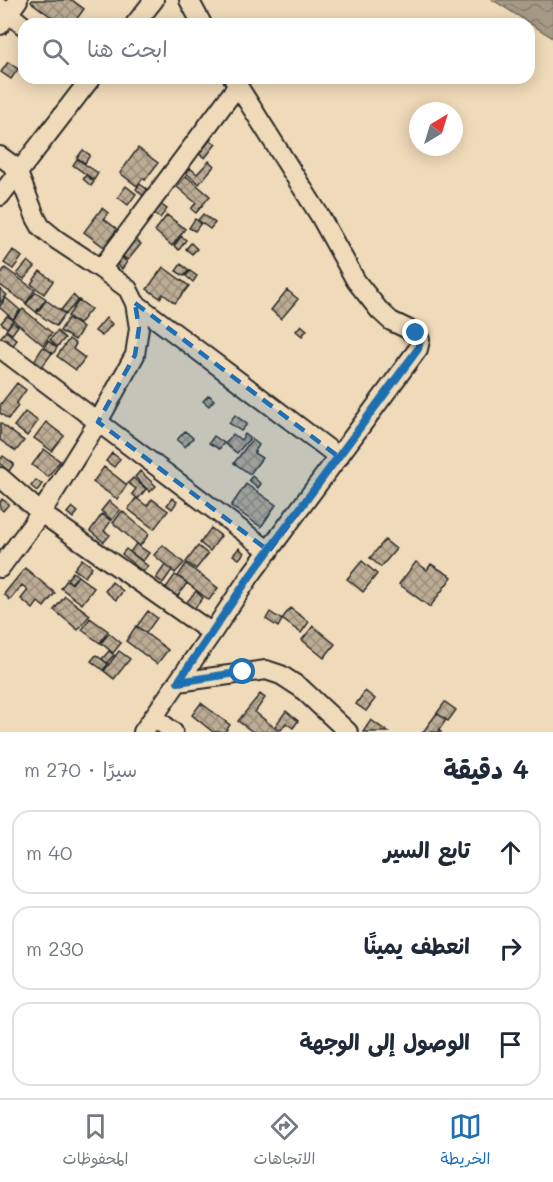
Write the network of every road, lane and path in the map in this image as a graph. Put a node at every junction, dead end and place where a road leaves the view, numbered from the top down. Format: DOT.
graph roads {
  1 [pos="154,0"];
  2 [pos="189,0"];
  3 [pos="140,18"];
  4 [pos="199,18"];
  5 [pos="87,84"];
  6 [pos="234,84"];
  7 [pos="238,84"];
  8 [pos="0,156"];
  9 [pos="18,173"];
  10 [pos="0,196"];
  11 [pos="101,268"];
  12 [pos="135,303"];
  13 [pos="0,348"];
  14 [pos="98,422"];
  15 [pos="339,457"];
  16 [pos="0,477"];
  17 [pos="41,513"];
  18 [pos="269,551"];
  19 [pos="0,568"];
  20 [pos="212,633"];
  21 [pos="178,682"];
  22 [pos="154,717"];
  23 [pos="142,732"];
  24 [pos="173,732"];
  25 [pos="348,732"];
  1 -- 3 [label="street"];
  2 -- 4 [label="street"];
  5 -- 9 [label="street"];
  6 -- 11 [label="street"];
  7 -- 15 [label="street"];
  8 -- 9 [label="street"];
  9 -- 10 [label="street"];
  9 -- 11 [label="street"];
  11 -- 12 [label="street"];
  12 -- 14 [label="street"];
  12 -- 15 [label="street"];
  13 -- 14 [label="street"];
  14 -- 17 [label="street"];
  14 -- 18 [label="street"];
  15 -- 18 [label="street"];
  16 -- 17 [label="street"];
  17 -- 19 [label="street"];
  17 -- 20 [label="street"];
  18 -- 20 [label="street"];
  20 -- 21 [label="street"];
  21 -- 22 [label="street"];
  21 -- 25 [label="street"];
  22 -- 23 [label="street"];
  22 -- 24 [label="street"];
}
